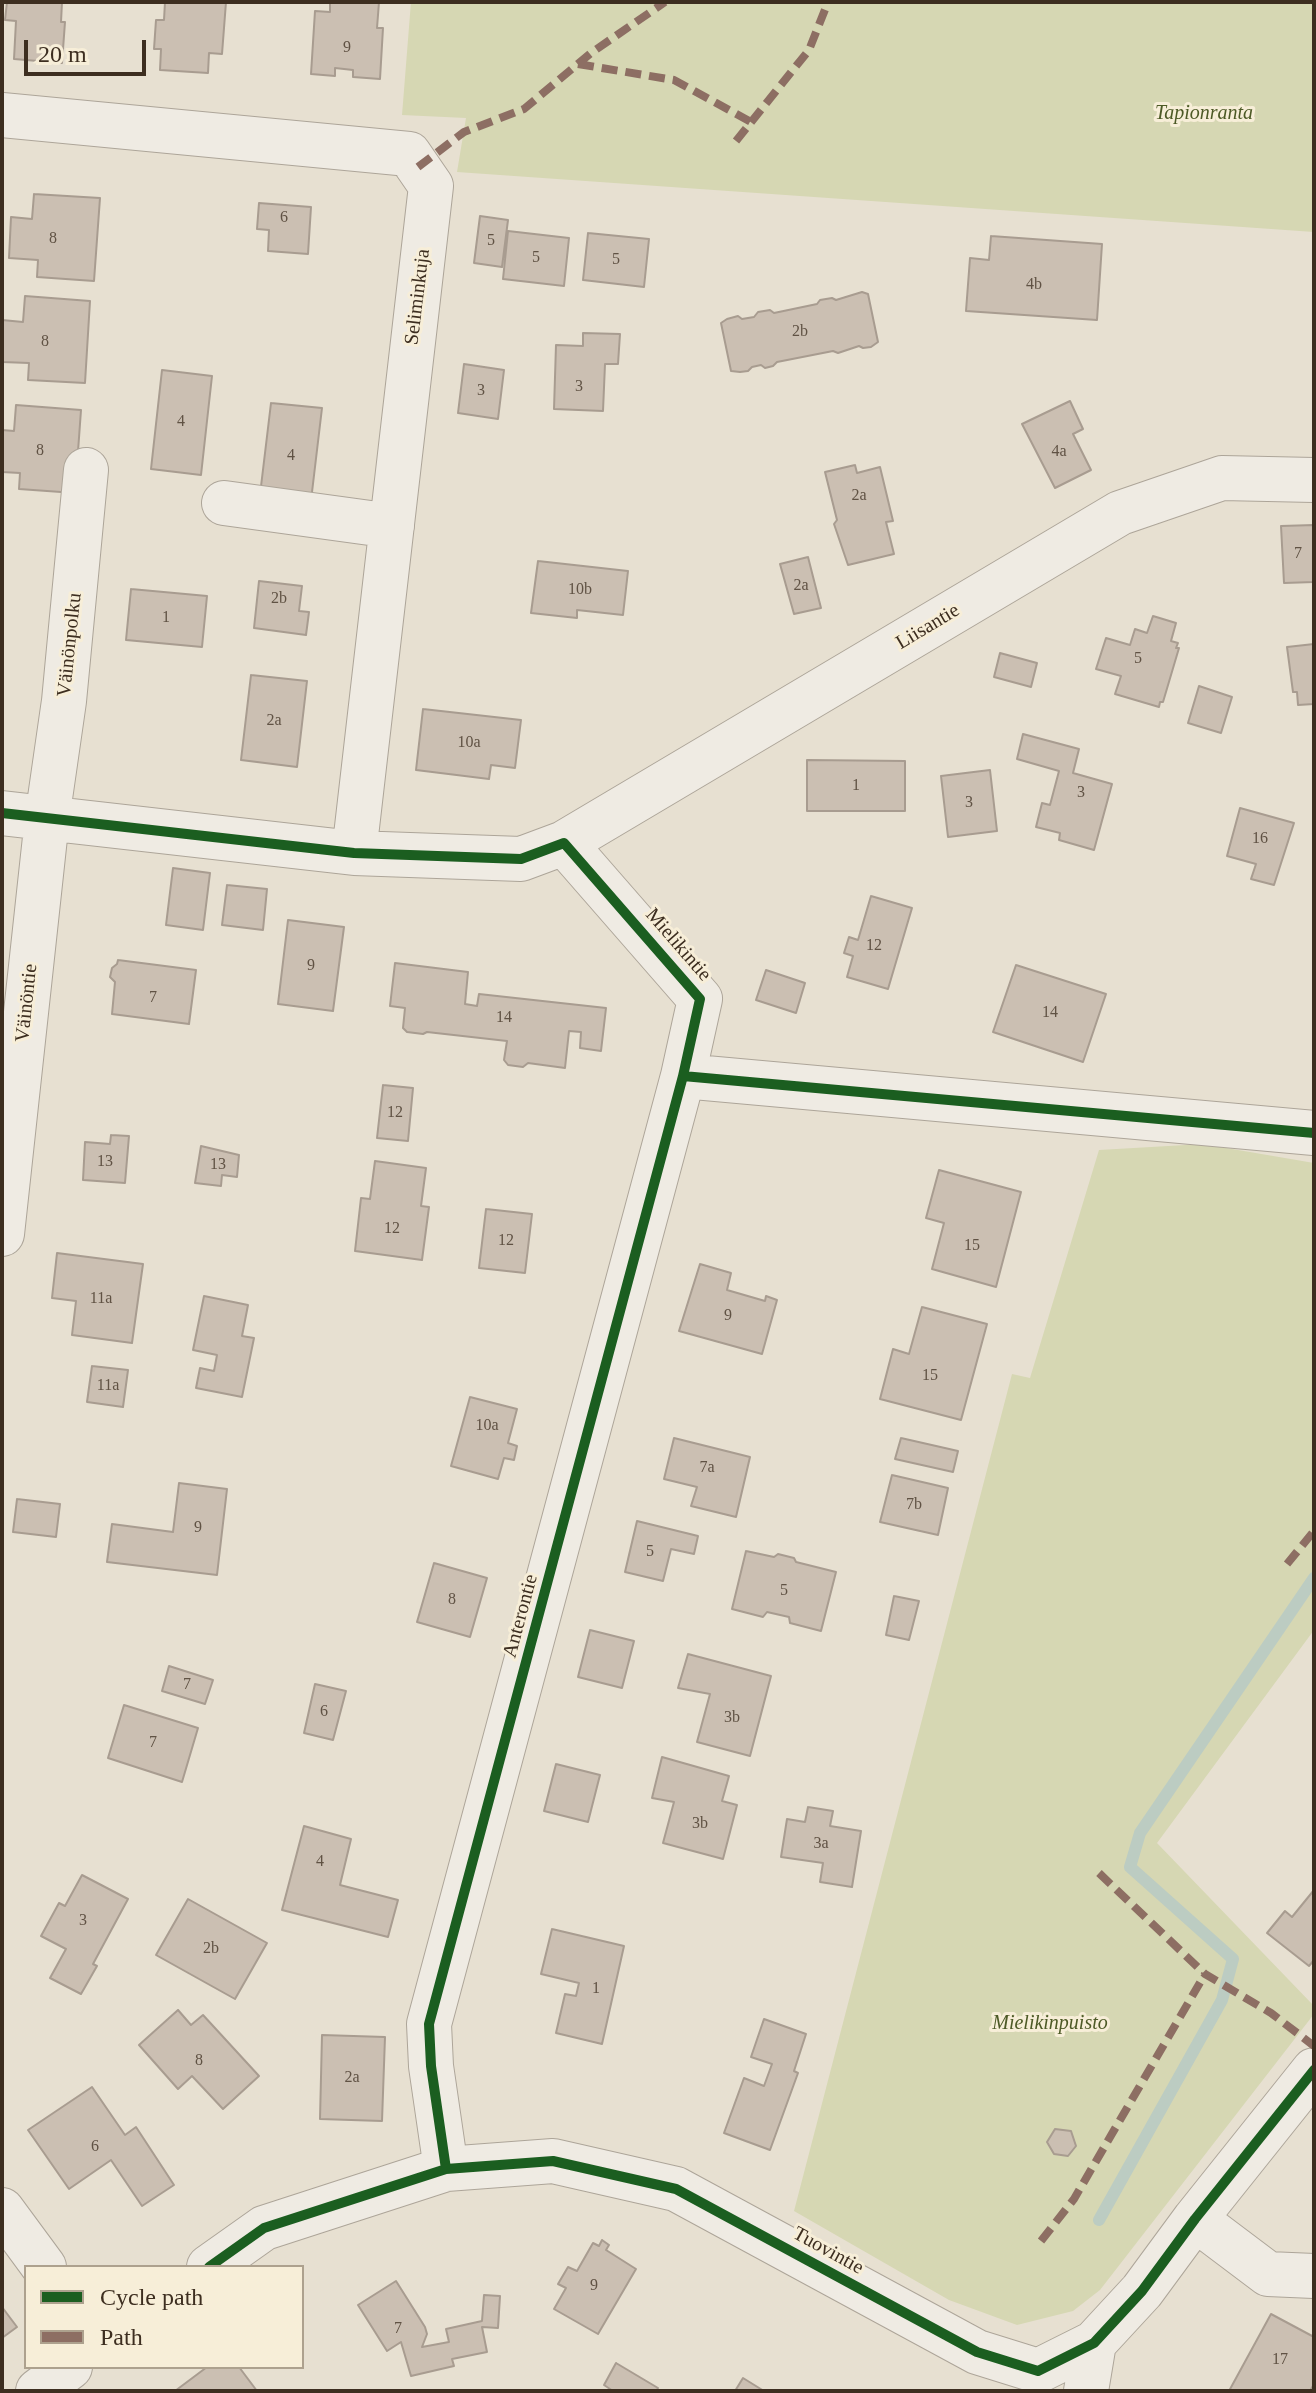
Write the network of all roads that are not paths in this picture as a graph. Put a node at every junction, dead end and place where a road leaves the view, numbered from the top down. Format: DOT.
graph roads {
  1 [pos="2,115"];
  2 [pos="86,470"];
  3 [pos="1314,480"];
  4 [pos="224,503"];
  5 [pos="392,526"];
  6 [pos="2,813"];
  7 [pos="47,819"];
  8 [pos="564,843"];
  9 [pos="354,853"];
  10 [pos="683,1076"];
  11 [pos="1314,1133"];
  12 [pos="2,1234"];
  13 [pos="1314,2070"];
  14 [pos="446,2169"];
  15 [pos="2,2210"];
  16 [pos="1195,2219"];
  17 [pos="43,2265"];
  18 [pos="212,2265"];
  19 [pos="1314,2276"];
  20 [pos="1094,2343"];
  21 [pos="67,2369"];
  22 [pos="38,2391"];
  23 [pos="1086,2391"];
  1 -- 5 [label="street, Seliminkuja"];
  2 -- 7 [label="street, Väinönpolku"];
  3 -- 8 [label="street, Liisantie"];
  4 -- 5 [label="street"];
  5 -- 9 [label="street, Seliminkuja"];
  6 -- 7 [label="street"];
  7 -- 9 [label="street"];
  7 -- 12 [label="street, Väinöntie"];
  8 -- 9 [label="street"];
  8 -- 10 [label="street, Mielikintie"];
  10 -- 11 [label="street"];
  10 -- 14 [label="street, Anterontie"];
  13 -- 16 [label="street, Tuovintie"];
  14 -- 18 [label="street, Tuovintie"];
  14 -- 20 [label="street, Tuovintie"];
  15 -- 17 [label="street"];
  16 -- 19 [label="street"];
  16 -- 20 [label="street, Tuovintie"];
  20 -- 23 [label="street"];
  21 -- 22 [label="street"];
}
